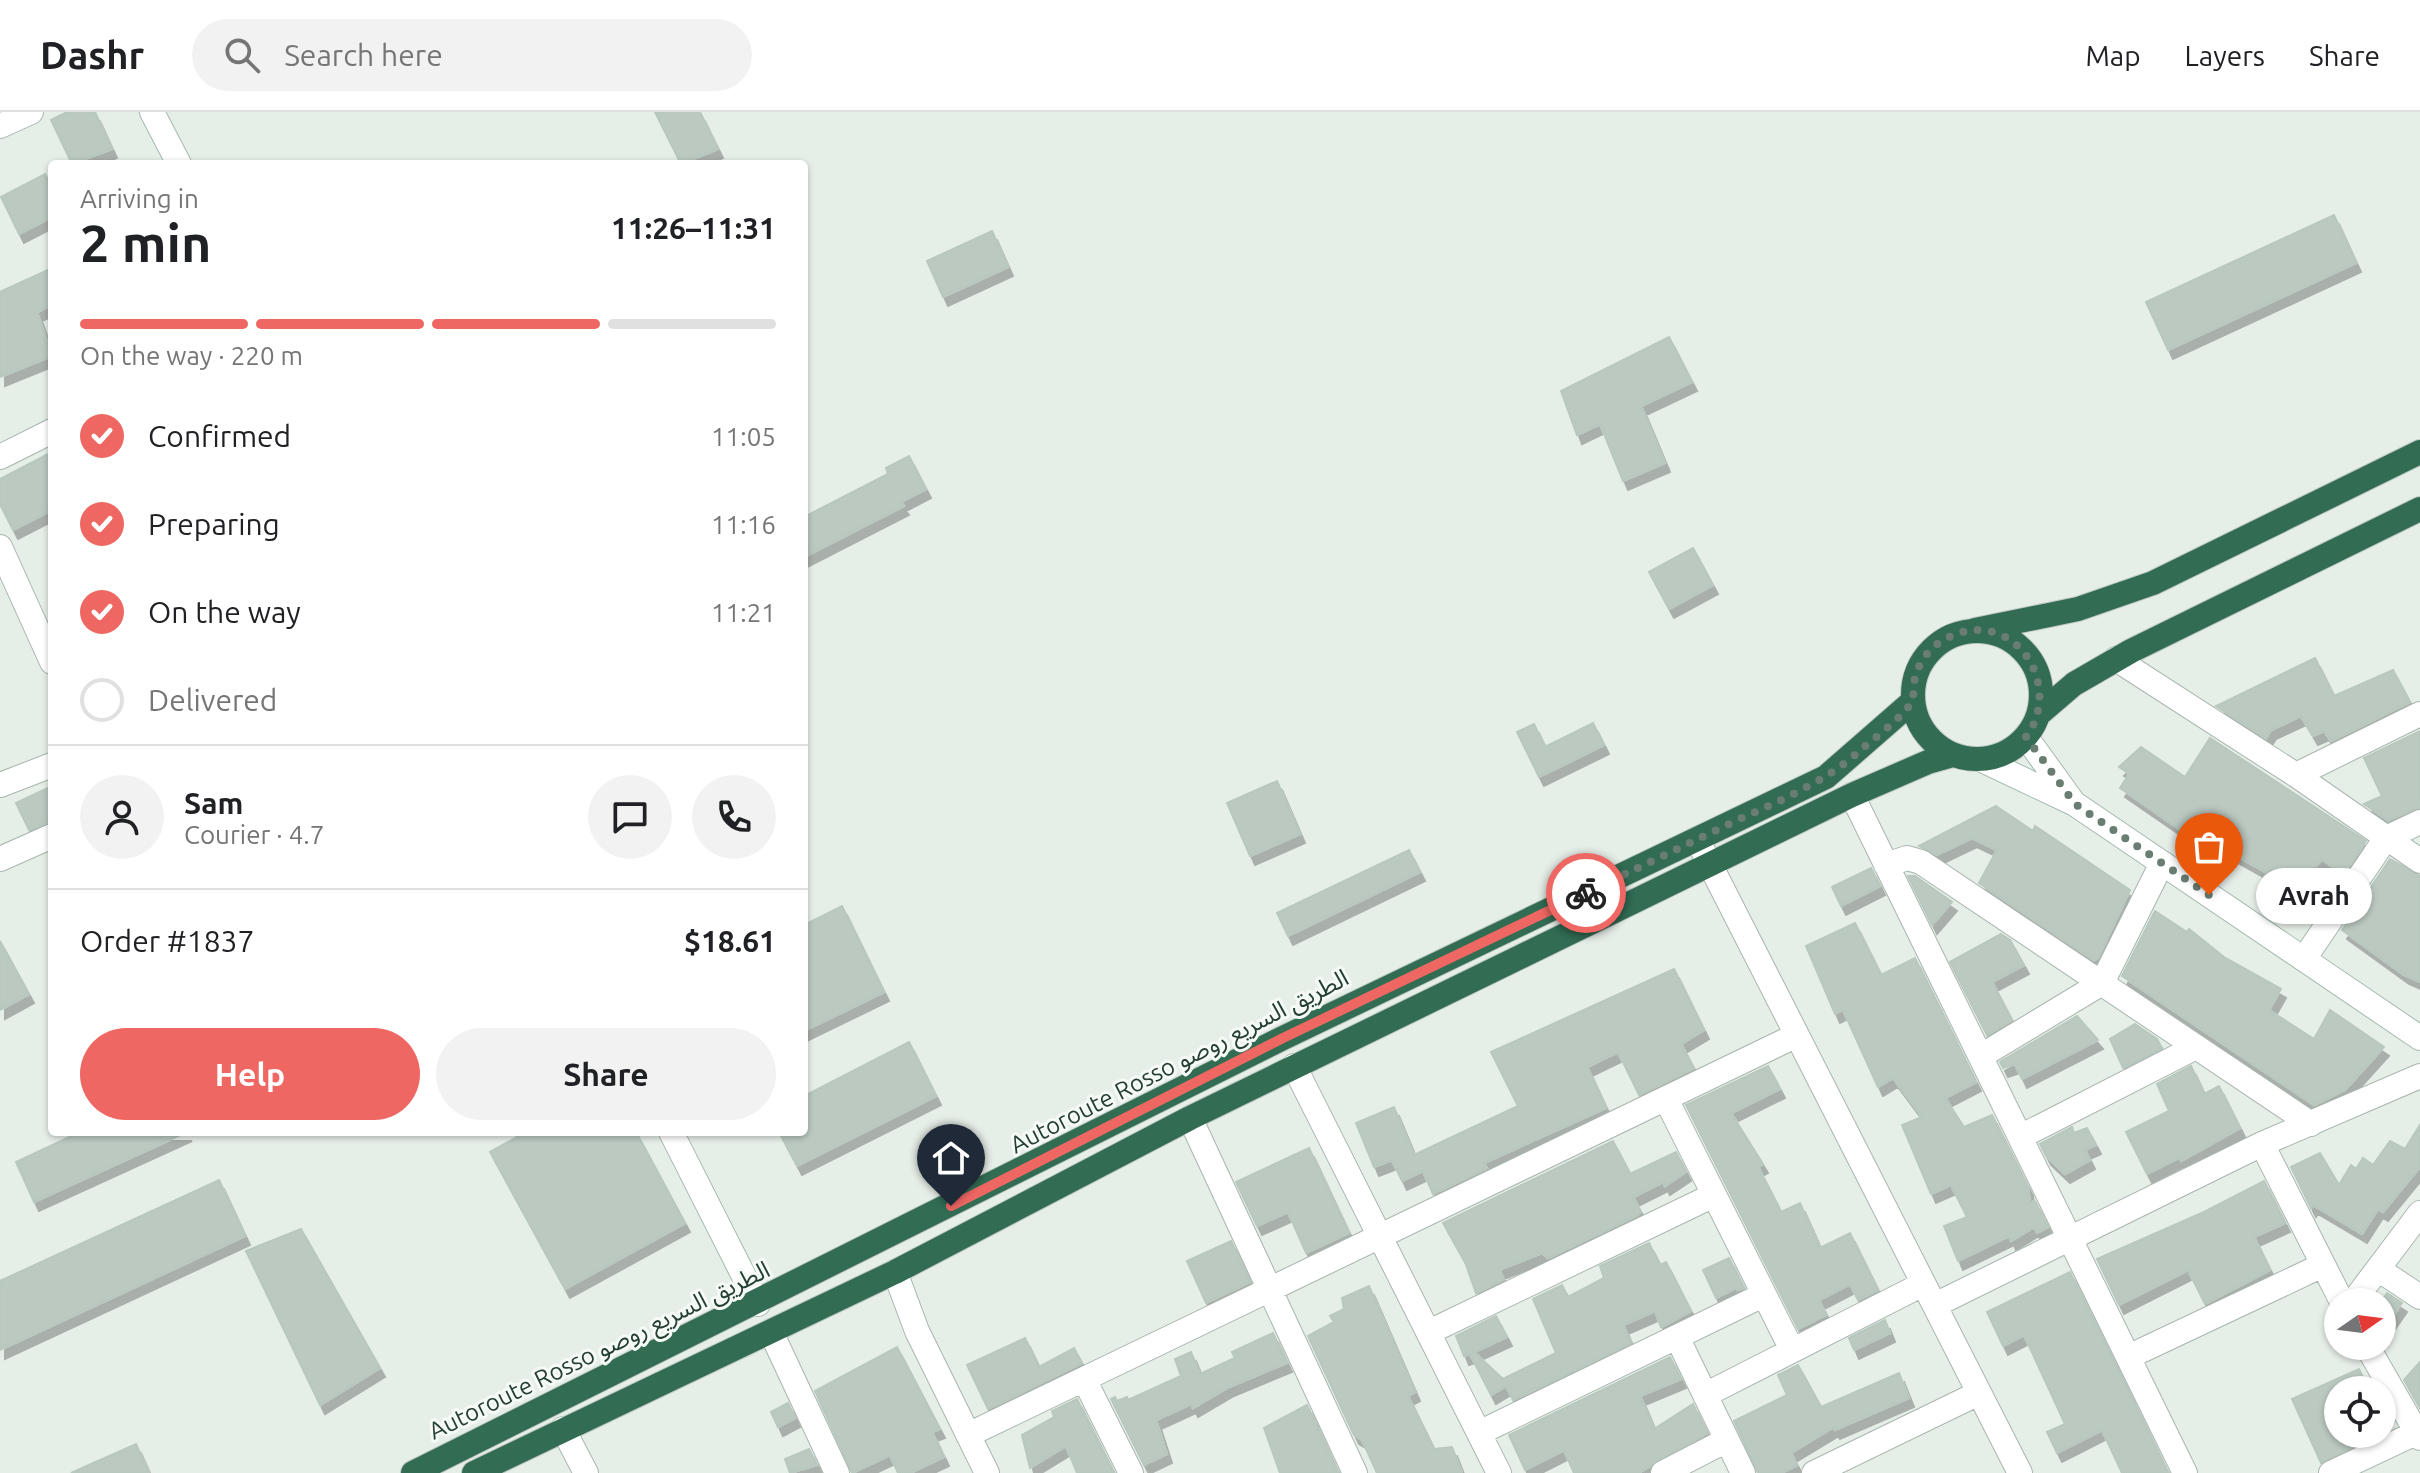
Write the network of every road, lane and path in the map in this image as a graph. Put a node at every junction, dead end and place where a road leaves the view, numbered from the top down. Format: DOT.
graph roads {
  1 [pos="31,112"];
  2 [pos="152,112"];
  3 [pos="0,126"];
  4 [pos="177,160"];
  5 [pos="48,433"];
  6 [pos="2420,452"];
  7 [pos="0,457"];
  8 [pos="2420,509"];
  9 [pos="0,547"];
  10 [pos="1975,630"];
  11 [pos="48,653"];
  12 [pos="2116,659"];
  13 [pos="1913,701"];
  14 [pos="2039,714"];
  15 [pos="2420,714"];
  16 [pos="2026,737"];
  17 [pos="1953,755"];
  18 [pos="1982,760"];
  19 [pos="48,767"];
  20 [pos="2296,775"];
  21 [pos="0,785"];
  22 [pos="1852,795"];
  23 [pos="2075,804"];
  24 [pos="2420,822"];
  25 [pos="48,838"];
  26 [pos="2386,838"];
  27 [pos="1697,839"];
  28 [pos="0,859"];
  29 [pos="2420,861"];
  30 [pos="2162,863"];
  31 [pos="1710,865"];
  32 [pos="1886,865"];
  33 [pos="2304,959"];
  34 [pos="2102,983"];
  35 [pos="1795,1036"];
  36 [pos="2420,1038"];
  37 [pos="2196,1047"];
  38 [pos="1981,1056"];
  39 [pos="1294,1066"];
  40 [pos="2420,1076"];
  41 [pos="1666,1099"];
  42 [pos="1190,1118"];
  43 [pos="2311,1124"];
  44 [pos="673,1136"];
  45 [pos="2020,1137"];
  46 [pos="2262,1144"];
  47 [pos="1714,1195"];
  48 [pos="2420,1213"];
  49 [pos="1381,1236"];
  50 [pos="2070,1239"];
  51 [pos="2323,1265"];
  52 [pos="2378,1269"];
  53 [pos="895,1272"];
  54 [pos="2335,1288"];
  55 [pos="2364,1288"];
  56 [pos="1267,1290"];
  57 [pos="1929,1294"];
  58 [pos="1763,1295"];
  59 [pos="2420,1297"];
  60 [pos="758,1304"];
  61 [pos="771,1332"];
  62 [pos="1429,1332"];
  63 [pos="1677,1337"];
  64 [pos="1792,1350"];
  65 [pos="2128,1357"];
  66 [pos="2375,1360"];
  67 [pos="1084,1379"];
  68 [pos="1979,1393"];
  69 [pos="1705,1395"];
  70 [pos="563,1429"];
  71 [pos="1479,1433"];
  72 [pos="2419,1434"];
  73 [pos="968,1435"];
  74 [pos="1727,1440"];
  75 [pos="1860,1463"];
  76 [pos="413,1473"];
  77 [pos="474,1473"];
  78 [pos="586,1473"];
  79 [pos="837,1473"];
  80 [pos="987,1473"];
  81 [pos="1131,1473"];
  82 [pos="1355,1473"];
  83 [pos="1499,1473"];
  84 [pos="1663,1473"];
  85 [pos="1743,1473"];
  86 [pos="1814,1473"];
  87 [pos="2020,1473"];
  88 [pos="2185,1473"];
  89 [pos="2331,1473"];
  1 -- 3 [label="street"];
  2 -- 4 [label="street"];
  5 -- 7 [label="street"];
  6 -- 10 [label="highway"];
  8 -- 12 [label="highway"];
  9 -- 11 [label="street"];
  10 -- 13 [label="highway"];
  10 -- 14 [label="highway"];
  12 -- 14 [label="highway"];
  12 -- 20 [label="street"];
  13 -- 17 [label="highway"];
  13 -- 27 [label="highway, Autoroute Rosso الطريق السريع روصو"];
  14 -- 16 [label="highway"];
  15 -- 20 [label="street"];
  16 -- 18 [label="highway"];
  16 -- 23 [label="street"];
  17 -- 18 [label="highway"];
  17 -- 22 [label="highway"];
  18 -- 23 [label="street"];
  19 -- 21 [label="street"];
  20 -- 26 [label="street"];
  22 -- 31 [label="highway"];
  22 -- 32 [label="street"];
  23 -- 30 [label="street"];
  24 -- 26 [label="street"];
  25 -- 28 [label="street"];
  26 -- 29 [label="street"];
  26 -- 33 [label="street"];
  27 -- 31 [label="street"];
  27 -- 60 [label="highway, Autoroute Rosso الطريق السريع روصو"];
  30 -- 33 [label="street"];
  30 -- 34 [label="street"];
  31 -- 35 [label="street"];
  31 -- 39 [label="highway"];
  32 -- 34 [label="street"];
  32 -- 38 [label="street"];
  33 -- 36 [label="street"];
  34 -- 37 [label="street"];
  34 -- 38 [label="street"];
  35 -- 41 [label="street"];
  35 -- 57 [label="street"];
  37 -- 43 [label="street"];
  37 -- 45 [label="street"];
  38 -- 45 [label="street"];
  39 -- 42 [label="highway"];
  39 -- 49 [label="street"];
  40 -- 43 [label="street"];
  41 -- 47 [label="street"];
  41 -- 49 [label="street"];
  42 -- 53 [label="highway"];
  42 -- 56 [label="street"];
  43 -- 46 [label="street"];
  44 -- 60 [label="street"];
  45 -- 50 [label="street"];
  46 -- 50 [label="street"];
  46 -- 51 [label="street"];
  47 -- 58 [label="street"];
  47 -- 62 [label="street"];
  48 -- 52 [label="street"];
  49 -- 56 [label="street"];
  49 -- 62 [label="street"];
  50 -- 57 [label="street"];
  50 -- 65 [label="street"];
  51 -- 54 [label="street"];
  51 -- 65 [label="street"];
  52 -- 55 [label="street"];
  52 -- 59 [label="street"];
  53 -- 61 [label="highway"];
  53 -- 73 [label="street"];
  56 -- 67 [label="street"];
  56 -- 82 [label="street"];
  57 -- 64 [label="street"];
  57 -- 68 [label="street"];
  58 -- 63 [label="street"];
  58 -- 64 [label="street"];
  60 -- 76 [label="highway, Autoroute Rosso الطريق السريع روصو"];
  61 -- 70 [label="highway"];
  61 -- 79 [label="street"];
  62 -- 71 [label="street"];
  63 -- 69 [label="street"];
  63 -- 71 [label="street"];
  64 -- 69 [label="street"];
  65 -- 88 [label="street"];
  66 -- 72 [label="street"];
  67 -- 73 [label="street"];
  67 -- 81 [label="street"];
  68 -- 75 [label="street"];
  68 -- 87 [label="street"];
  69 -- 74 [label="street"];
  70 -- 77 [label="highway"];
  70 -- 78 [label="street"];
  71 -- 83 [label="street"];
  72 -- 89 [label="street"];
  73 -- 80 [label="street"];
  74 -- 84 [label="street"];
  74 -- 85 [label="street"];
  75 -- 86 [label="street"];
}
